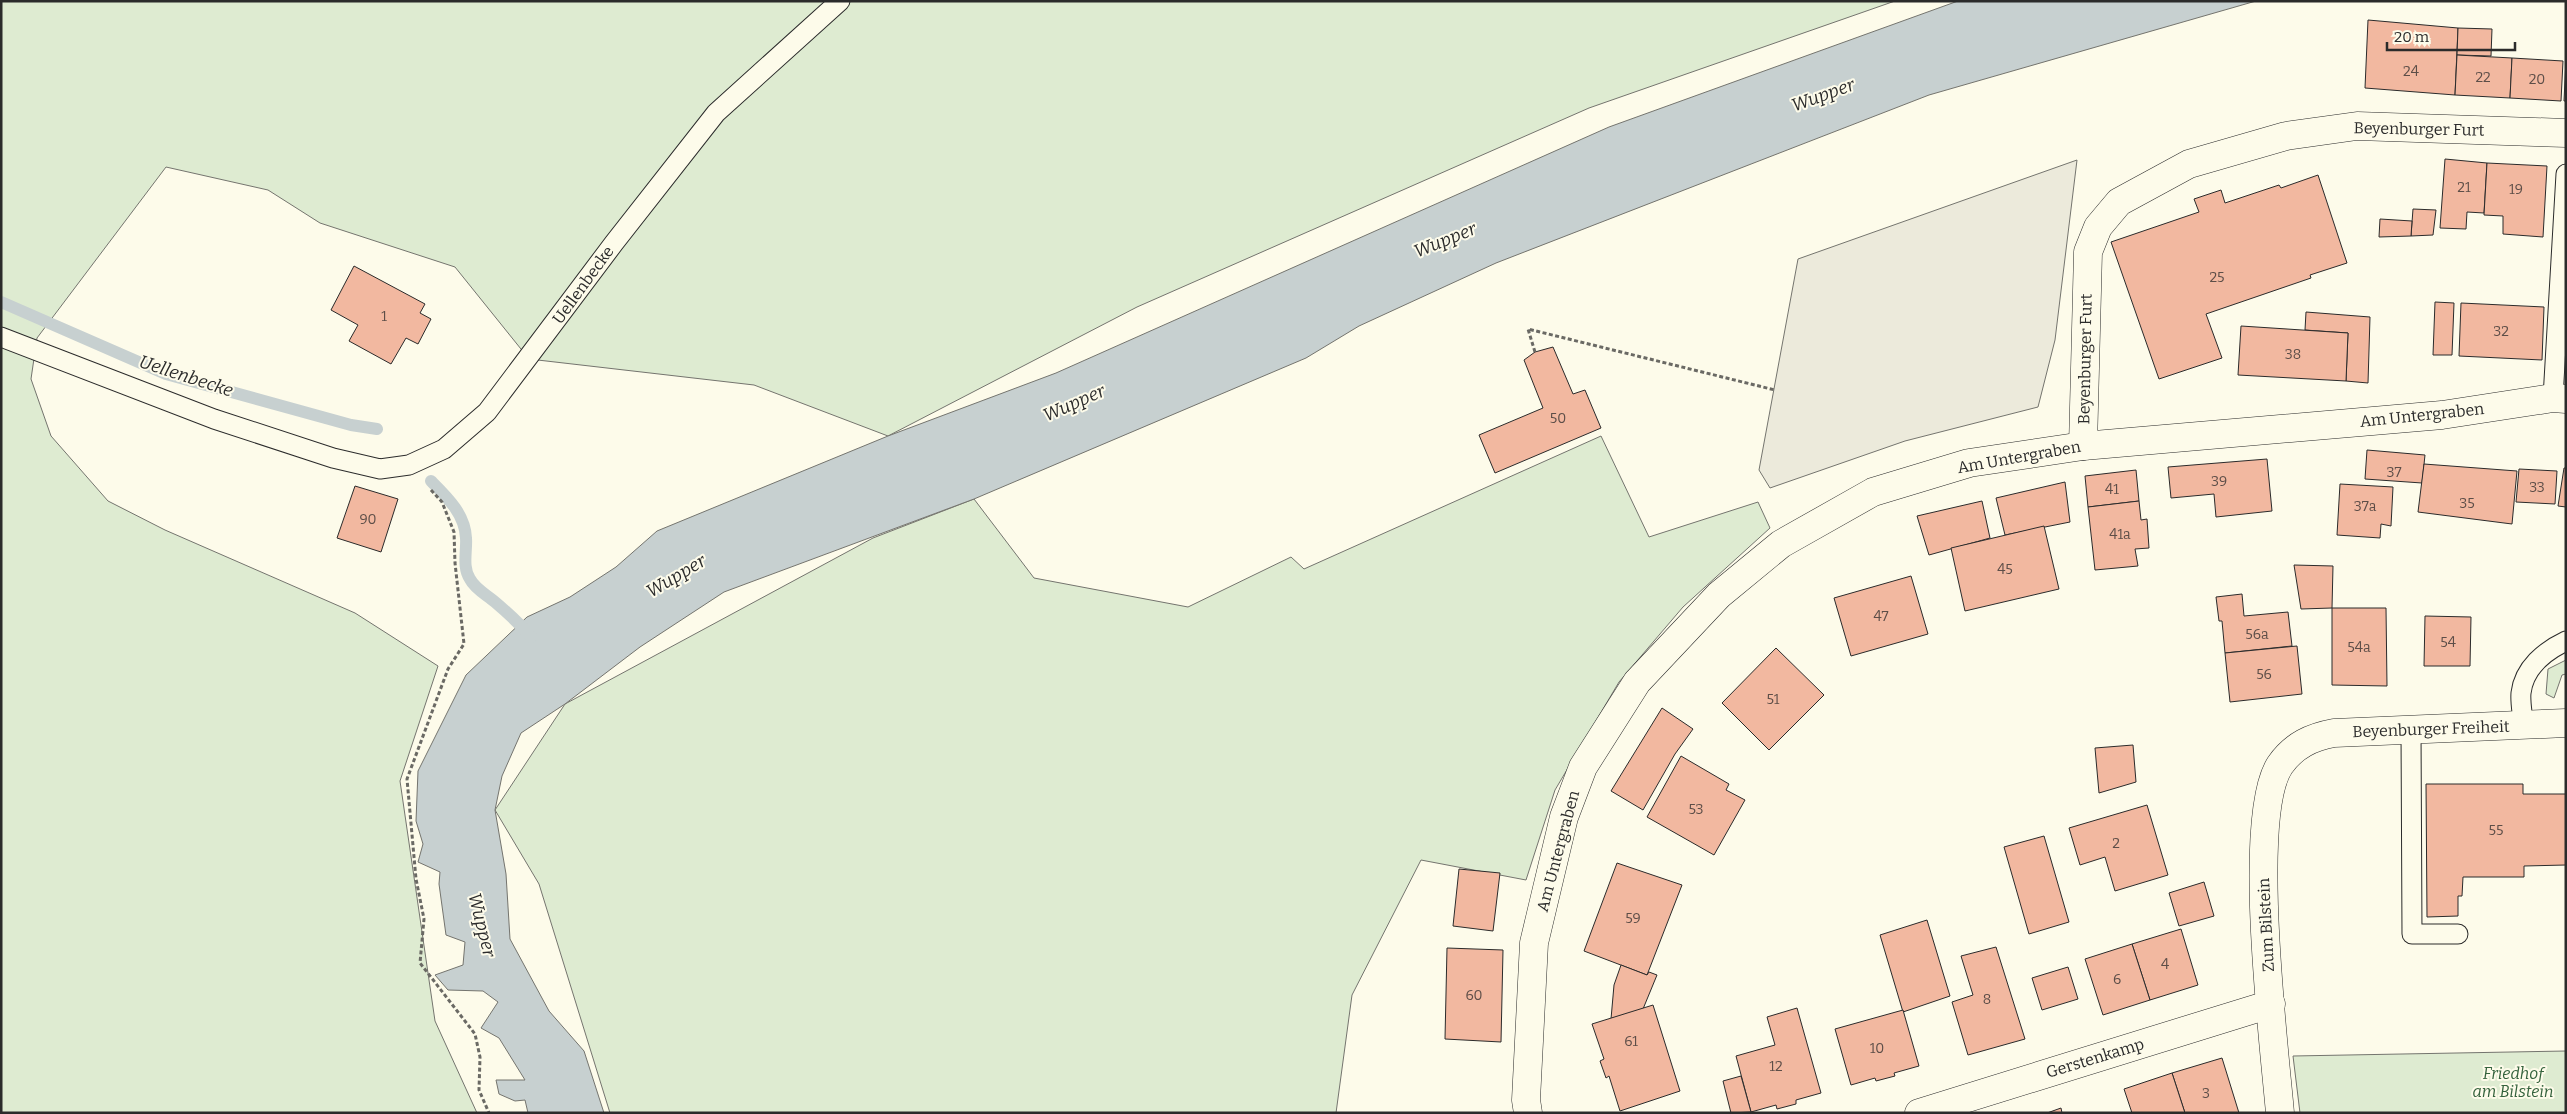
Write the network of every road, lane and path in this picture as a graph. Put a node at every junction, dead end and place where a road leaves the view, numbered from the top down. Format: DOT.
graph roads {
  1 [pos="840,1"];
  2 [pos="2566,133"];
  3 [pos="2566,174"];
  4 [pos="1,337"];
  5 [pos="1535,352"];
  6 [pos="1775,390"];
  7 [pos="2560,398"];
  8 [pos="2083,446"];
  9 [pos="408,465"];
  10 [pos="2566,641"];
  11 [pos="2566,724"];
  12 [pos="2523,725"];
  13 [pos="2411,729"];
  14 [pos="2298,746"];
  15 [pos="2458,934"];
  16 [pos="2270,1004"];
  17 [pos="489,1113"];
  18 [pos="1528,1113"];
  19 [pos="1919,1113"];
  20 [pos="2280,1113"];
  1 -- 9 [label="lane, Uellenbecke"];
  2 -- 8 [label="street, Beyenburger Furt"];
  3 -- 7 [label="lane"];
  4 -- 9 [label="lane, Uellenbecke"];
  5 -- 6 [label="path"];
  7 -- 8 [label="street, Am Untergraben"];
  8 -- 18 [label="street, Am Untergraben"];
  9 -- 17 [label="path"];
  10 -- 12 [label="lane"];
  11 -- 12 [label="street, Beyenburger Freiheit"];
  12 -- 13 [label="street, Beyenburger Freiheit"];
  13 -- 14 [label="street, Beyenburger Freiheit"];
  13 -- 15 [label="lane"];
  14 -- 16 [label="street, Zum Bilstein"];
  16 -- 19 [label="street, Gerstenkamp"];
  16 -- 20 [label="street, Zum Bilstein"];
}
